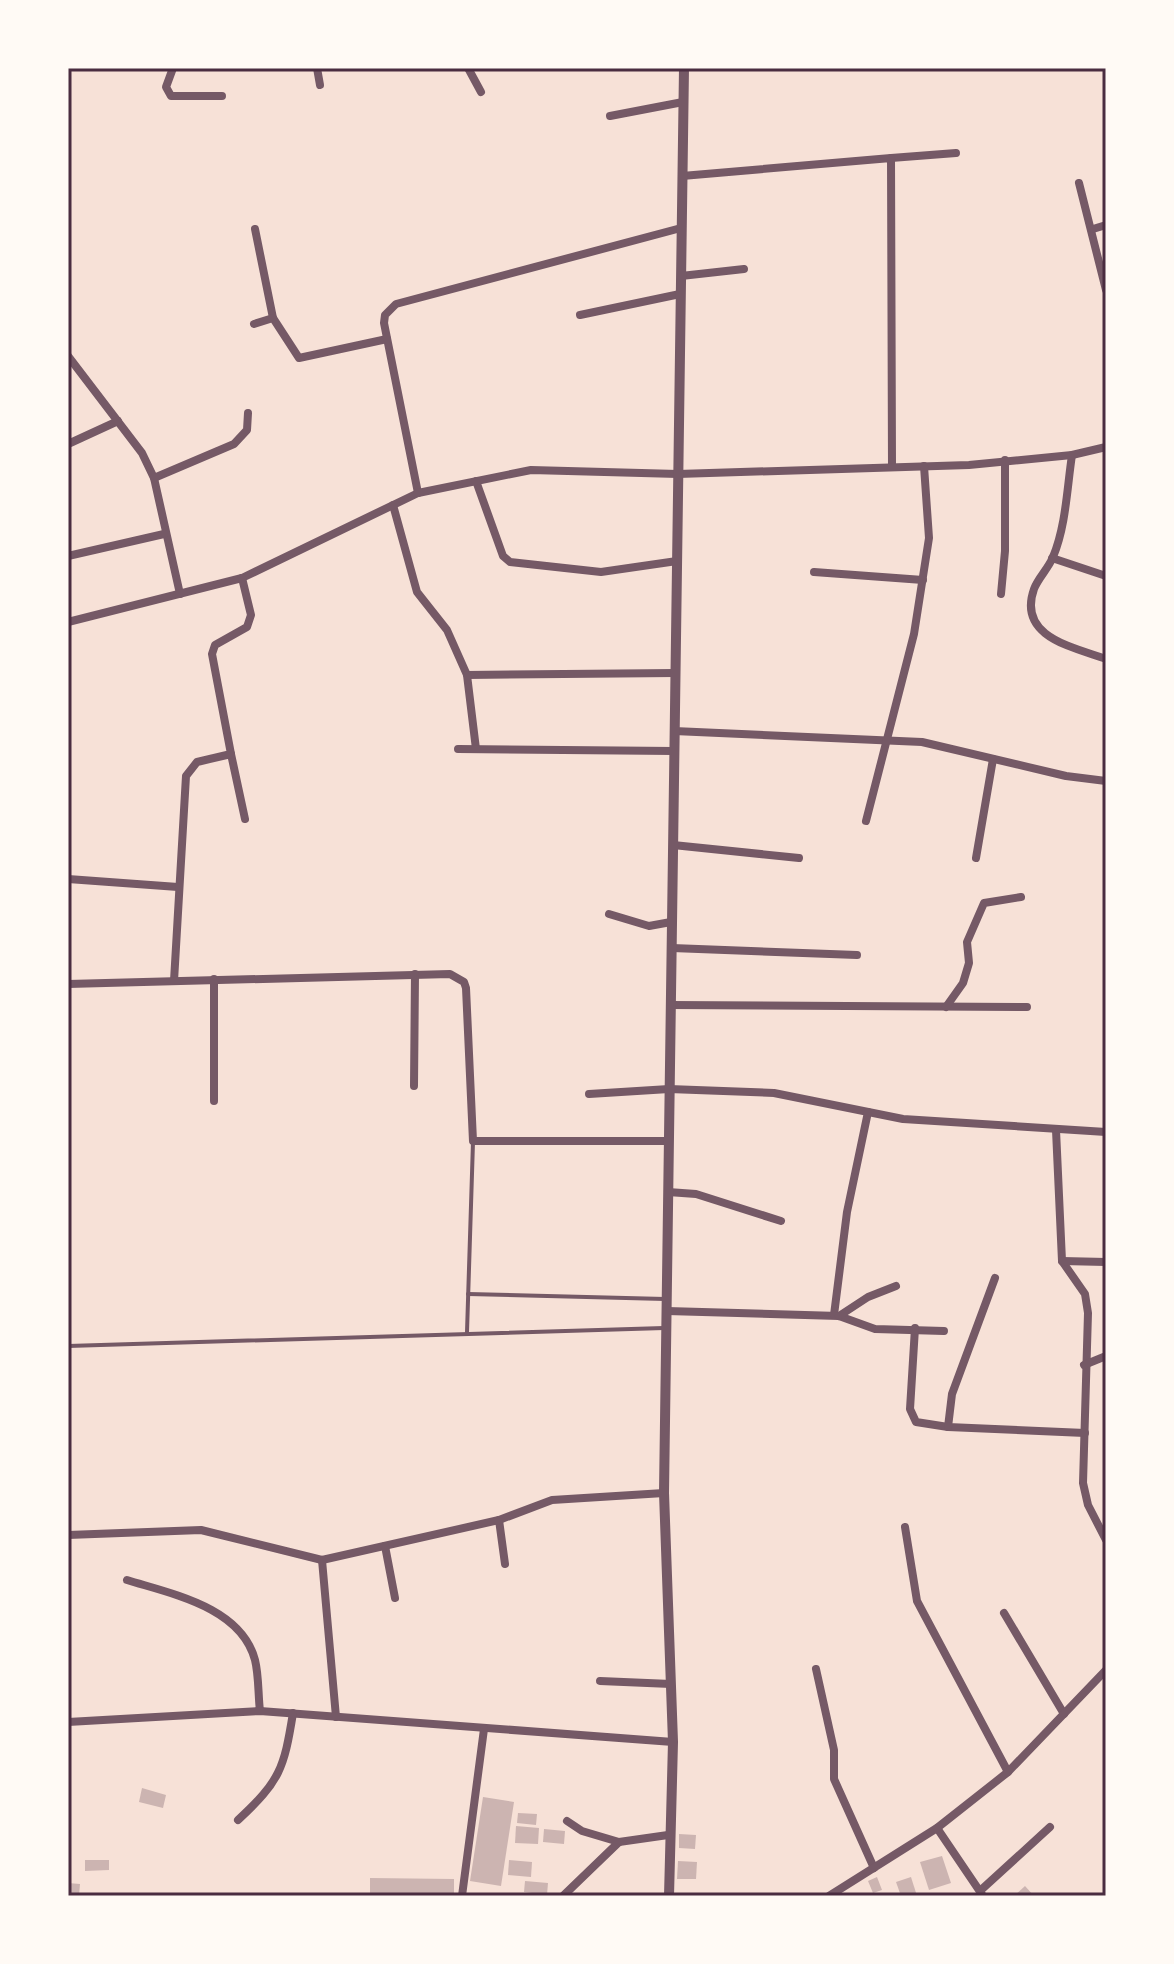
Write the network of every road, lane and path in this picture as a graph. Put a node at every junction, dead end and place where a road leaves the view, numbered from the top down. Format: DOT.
graph roads {
  1 [pos="173,68"];
  2 [pos="317,68"];
  3 [pos="468,68"];
  4 [pos="684,68"];
  5 [pos="320,85"];
  6 [pos="481,92"];
  7 [pos="222,96"];
  8 [pos="683,102"];
  9 [pos="610,116"];
  10 [pos="956,153"];
  11 [pos="891,158"];
  12 [pos="682,176"];
  13 [pos="1079,183"];
  14 [pos="1106,225"];
  15 [pos="681,228"];
  16 [pos="255,229"];
  17 [pos="1093,229"];
  18 [pos="744,269"];
  19 [pos="681,276"];
  20 [pos="1106,290"];
  21 [pos="680,294"];
  22 [pos="580,315"];
  23 [pos="273,318"];
  24 [pos="254,324"];
  25 [pos="387,339"];
  26 [pos="68,356"];
  27 [pos="248,413"];
  28 [pos="118,421"];
  29 [pos="68,444"];
  30 [pos="1106,447"];
  31 [pos="1072,455"];
  32 [pos="1005,460"];
  33 [pos="924,466"];
  34 [pos="892,467"];
  35 [pos="678,474"];
  36 [pos="154,478"];
  37 [pos="476,481"];
  38 [pos="418,493"];
  39 [pos="393,505"];
  40 [pos="164,534"];
  41 [pos="68,556"];
  42 [pos="1052,558"];
  43 [pos="677,561"];
  44 [pos="814,572"];
  45 [pos="1106,576"];
  46 [pos="242,578"];
  47 [pos="923,580"];
  48 [pos="180,594"];
  49 [pos="1001,594"];
  50 [pos="68,622"];
  51 [pos="1106,659"];
  52 [pos="675,673"];
  53 [pos="467,675"];
  54 [pos="674,731"];
  55 [pos="885,741"];
  56 [pos="458,749"];
  57 [pos="476,749"];
  58 [pos="674,751"];
  59 [pos="231,754"];
  60 [pos="993,759"];
  61 [pos="1106,781"];
  62 [pos="245,819"];
  63 [pos="866,821"];
  64 [pos="673,845"];
  65 [pos="799,858"];
  66 [pos="976,858"];
  67 [pos="68,879"];
  68 [pos="178,887"];
  69 [pos="1021,897"];
  70 [pos="609,914"];
  71 [pos="671,922"];
  72 [pos="672,948"];
  73 [pos="857,955"];
  74 [pos="415,974"];
  75 [pos="214,979"];
  76 [pos="174,981"];
  77 [pos="68,984"];
  78 [pos="670,1005"];
  79 [pos="946,1007"];
  80 [pos="1027,1007"];
  81 [pos="414,1086"];
  82 [pos="669,1089"];
  83 [pos="589,1094"];
  84 [pos="214,1101"];
  85 [pos="868,1112"];
  86 [pos="1056,1130"];
  87 [pos="1106,1132"];
  88 [pos="473,1141"];
  89 [pos="668,1141"];
  90 [pos="668,1192"];
  91 [pos="781,1221"];
  92 [pos="1062,1261"];
  93 [pos="1106,1262"];
  94 [pos="995,1278"];
  95 [pos="896,1286"];
  96 [pos="468,1294"];
  97 [pos="667,1299"];
  98 [pos="667,1311"];
  99 [pos="837,1315"];
  100 [pos="666,1328"];
  101 [pos="915,1328"];
  102 [pos="944,1331"];
  103 [pos="467,1332"];
  104 [pos="68,1346"];
  105 [pos="1106,1356"];
  106 [pos="1084,1365"];
  107 [pos="948,1427"];
  108 [pos="1085,1433"];
  109 [pos="664,1493"];
  110 [pos="499,1520"];
  111 [pos="905,1527"];
  112 [pos="68,1535"];
  113 [pos="1106,1540"];
  114 [pos="385,1546"];
  115 [pos="322,1560"];
  116 [pos="505,1564"];
  117 [pos="127,1580"];
  118 [pos="395,1598"];
  119 [pos="1004,1613"];
  120 [pos="816,1669"];
  121 [pos="1106,1670"];
  122 [pos="600,1681"];
  123 [pos="671,1684"];
  124 [pos="260,1711"];
  125 [pos="293,1713"];
  126 [pos="1064,1714"];
  127 [pos="336,1717"];
  128 [pos="68,1722"];
  129 [pos="484,1729"];
  130 [pos="673,1742"];
  131 [pos="1008,1772"];
  132 [pos="238,1820"];
  133 [pos="567,1821"];
  134 [pos="1050,1827"];
  135 [pos="937,1828"];
  136 [pos="668,1835"];
  137 [pos="619,1842"];
  138 [pos="874,1868"];
  139 [pos="982,1893"];
  140 [pos="462,1896"];
  141 [pos="563,1896"];
  142 [pos="669,1896"];
  143 [pos="829,1896"];
  1 -- 7 [label="street"];
  2 -- 5 [label="street"];
  3 -- 6 [label="street"];
  4 -- 8 [label="street"];
  8 -- 9 [label="street"];
  8 -- 12 [label="street"];
  10 -- 11 [label="street"];
  11 -- 12 [label="street"];
  11 -- 34 [label="street"];
  12 -- 15 [label="street"];
  13 -- 17 [label="street"];
  14 -- 17 [label="street"];
  15 -- 19 [label="street"];
  15 -- 25 [label="street"];
  16 -- 23 [label="street"];
  17 -- 20 [label="street"];
  18 -- 19 [label="street"];
  19 -- 21 [label="street"];
  21 -- 22 [label="street"];
  21 -- 35 [label="street"];
  23 -- 24 [label="street"];
  23 -- 25 [label="street"];
  25 -- 38 [label="street"];
  26 -- 28 [label="street"];
  27 -- 36 [label="street"];
  28 -- 29 [label="street"];
  28 -- 36 [label="street"];
  30 -- 31 [label="street"];
  31 -- 32 [label="street"];
  31 -- 42 [label="street"];
  32 -- 33 [label="street"];
  32 -- 49 [label="street"];
  33 -- 34 [label="street"];
  33 -- 47 [label="street"];
  34 -- 35 [label="street"];
  35 -- 37 [label="street"];
  35 -- 43 [label="street"];
  36 -- 40 [label="street"];
  37 -- 38 [label="street"];
  37 -- 43 [label="street"];
  38 -- 39 [label="street"];
  39 -- 46 [label="street"];
  39 -- 53 [label="street"];
  40 -- 41 [label="street"];
  40 -- 48 [label="street"];
  42 -- 45 [label="street"];
  42 -- 51 [label="street"];
  43 -- 52 [label="street"];
  44 -- 47 [label="street"];
  46 -- 48 [label="street"];
  46 -- 59 [label="street"];
  47 -- 55 [label="street"];
  48 -- 50 [label="street"];
  52 -- 53 [label="street"];
  52 -- 54 [label="street"];
  53 -- 57 [label="street"];
  54 -- 55 [label="street"];
  54 -- 58 [label="street"];
  55 -- 60 [label="street"];
  55 -- 63 [label="street"];
  56 -- 57 [label="street"];
  57 -- 58 [label="street"];
  58 -- 64 [label="street"];
  59 -- 62 [label="street"];
  59 -- 68 [label="street"];
  60 -- 61 [label="street"];
  60 -- 66 [label="street"];
  64 -- 65 [label="street"];
  64 -- 71 [label="street"];
  67 -- 68 [label="street"];
  68 -- 76 [label="street"];
  69 -- 79 [label="street"];
  70 -- 71 [label="street"];
  71 -- 72 [label="street"];
  72 -- 73 [label="street"];
  72 -- 78 [label="street"];
  74 -- 75 [label="street"];
  74 -- 81 [label="street"];
  74 -- 88 [label="street"];
  75 -- 76 [label="street"];
  75 -- 84 [label="street"];
  76 -- 77 [label="street"];
  78 -- 79 [label="street"];
  78 -- 82 [label="street"];
  79 -- 80 [label="street"];
  82 -- 83 [label="street"];
  82 -- 85 [label="street"];
  82 -- 89 [label="street"];
  85 -- 86 [label="street"];
  85 -- 99 [label="street"];
  86 -- 87 [label="street"];
  86 -- 92 [label="street"];
  88 -- 89 [label="street"];
  88 -- 96 [label="lane"];
  89 -- 90 [label="street"];
  90 -- 91 [label="street"];
  90 -- 97 [label="street"];
  92 -- 93 [label="street"];
  92 -- 106 [label="street"];
  94 -- 107 [label="street"];
  95 -- 99 [label="street"];
  96 -- 97 [label="lane"];
  96 -- 103 [label="lane"];
  97 -- 98 [label="street"];
  98 -- 99 [label="street"];
  98 -- 100 [label="street"];
  99 -- 101 [label="street"];
  100 -- 103 [label="lane"];
  100 -- 109 [label="street"];
  101 -- 102 [label="street"];
  101 -- 107 [label="street"];
  103 -- 104 [label="lane"];
  105 -- 106 [label="street"];
  106 -- 108 [label="street"];
  107 -- 108 [label="street"];
  108 -- 113 [label="street"];
  109 -- 110 [label="street"];
  109 -- 123 [label="street"];
  110 -- 114 [label="street"];
  110 -- 116 [label="street"];
  111 -- 131 [label="street"];
  112 -- 115 [label="street"];
  114 -- 115 [label="street"];
  114 -- 118 [label="street"];
  115 -- 127 [label="street"];
  117 -- 124 [label="street"];
  119 -- 126 [label="street"];
  120 -- 138 [label="street"];
  121 -- 126 [label="street"];
  122 -- 123 [label="street"];
  123 -- 130 [label="street"];
  124 -- 125 [label="street"];
  124 -- 128 [label="street"];
  125 -- 127 [label="street"];
  125 -- 132 [label="street"];
  126 -- 131 [label="street"];
  127 -- 129 [label="street"];
  129 -- 130 [label="street"];
  129 -- 140 [label="street"];
  130 -- 136 [label="street"];
  131 -- 135 [label="street"];
  133 -- 137 [label="street"];
  134 -- 139 [label="street"];
  135 -- 138 [label="street"];
  135 -- 139 [label="street"];
  136 -- 137 [label="street"];
  136 -- 142 [label="street"];
  137 -- 141 [label="street"];
  138 -- 143 [label="street"];
}
